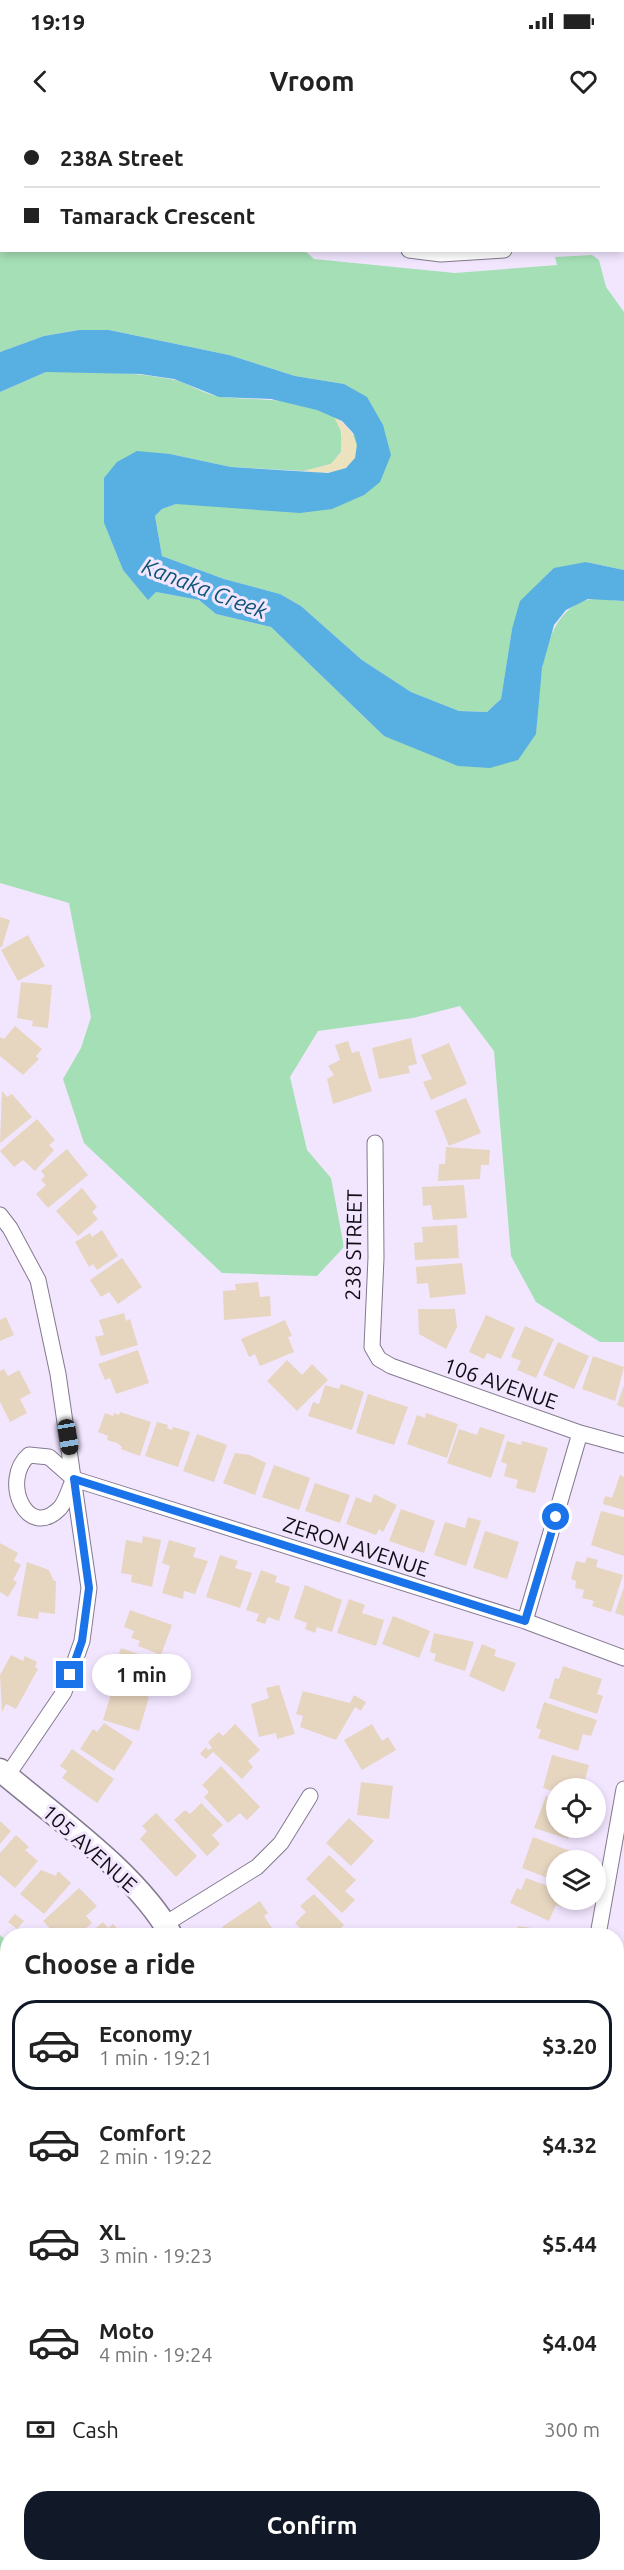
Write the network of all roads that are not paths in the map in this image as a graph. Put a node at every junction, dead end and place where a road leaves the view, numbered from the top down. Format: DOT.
graph roads {
  1 [pos="425,252"];
  2 [pos="472,252"];
  3 [pos="375,1143"];
  4 [pos="0,1215"];
  5 [pos="372,1347"];
  6 [pos="580,1433"];
  7 [pos="624,1445"];
  8 [pos="74,1479"];
  9 [pos="525,1621"];
  10 [pos="624,1658"];
  11 [pos="3,1773"];
  12 [pos="624,1789"];
  13 [pos="310,1796"];
  14 [pos="166,1928"];
  15 [pos="171,1928"];
  16 [pos="599,1928"];
  1 -- 2 [label="street"];
  3 -- 5 [label="street, 238 STREET"];
  4 -- 8 [label="street"];
  5 -- 6 [label="street, 106 AVENUE"];
  6 -- 7 [label="street, 106 AVENUE"];
  6 -- 9 [label="street"];
  8 -- 8 [label="street"];
  8 -- 9 [label="street, ZERON AVENUE"];
  8 -- 11 [label="street"];
  9 -- 10 [label="street, ZERON AVENUE"];
  11 -- 14 [label="street, 105 AVENUE"];
  12 -- 16 [label="street"];
  13 -- 15 [label="street"];
}
